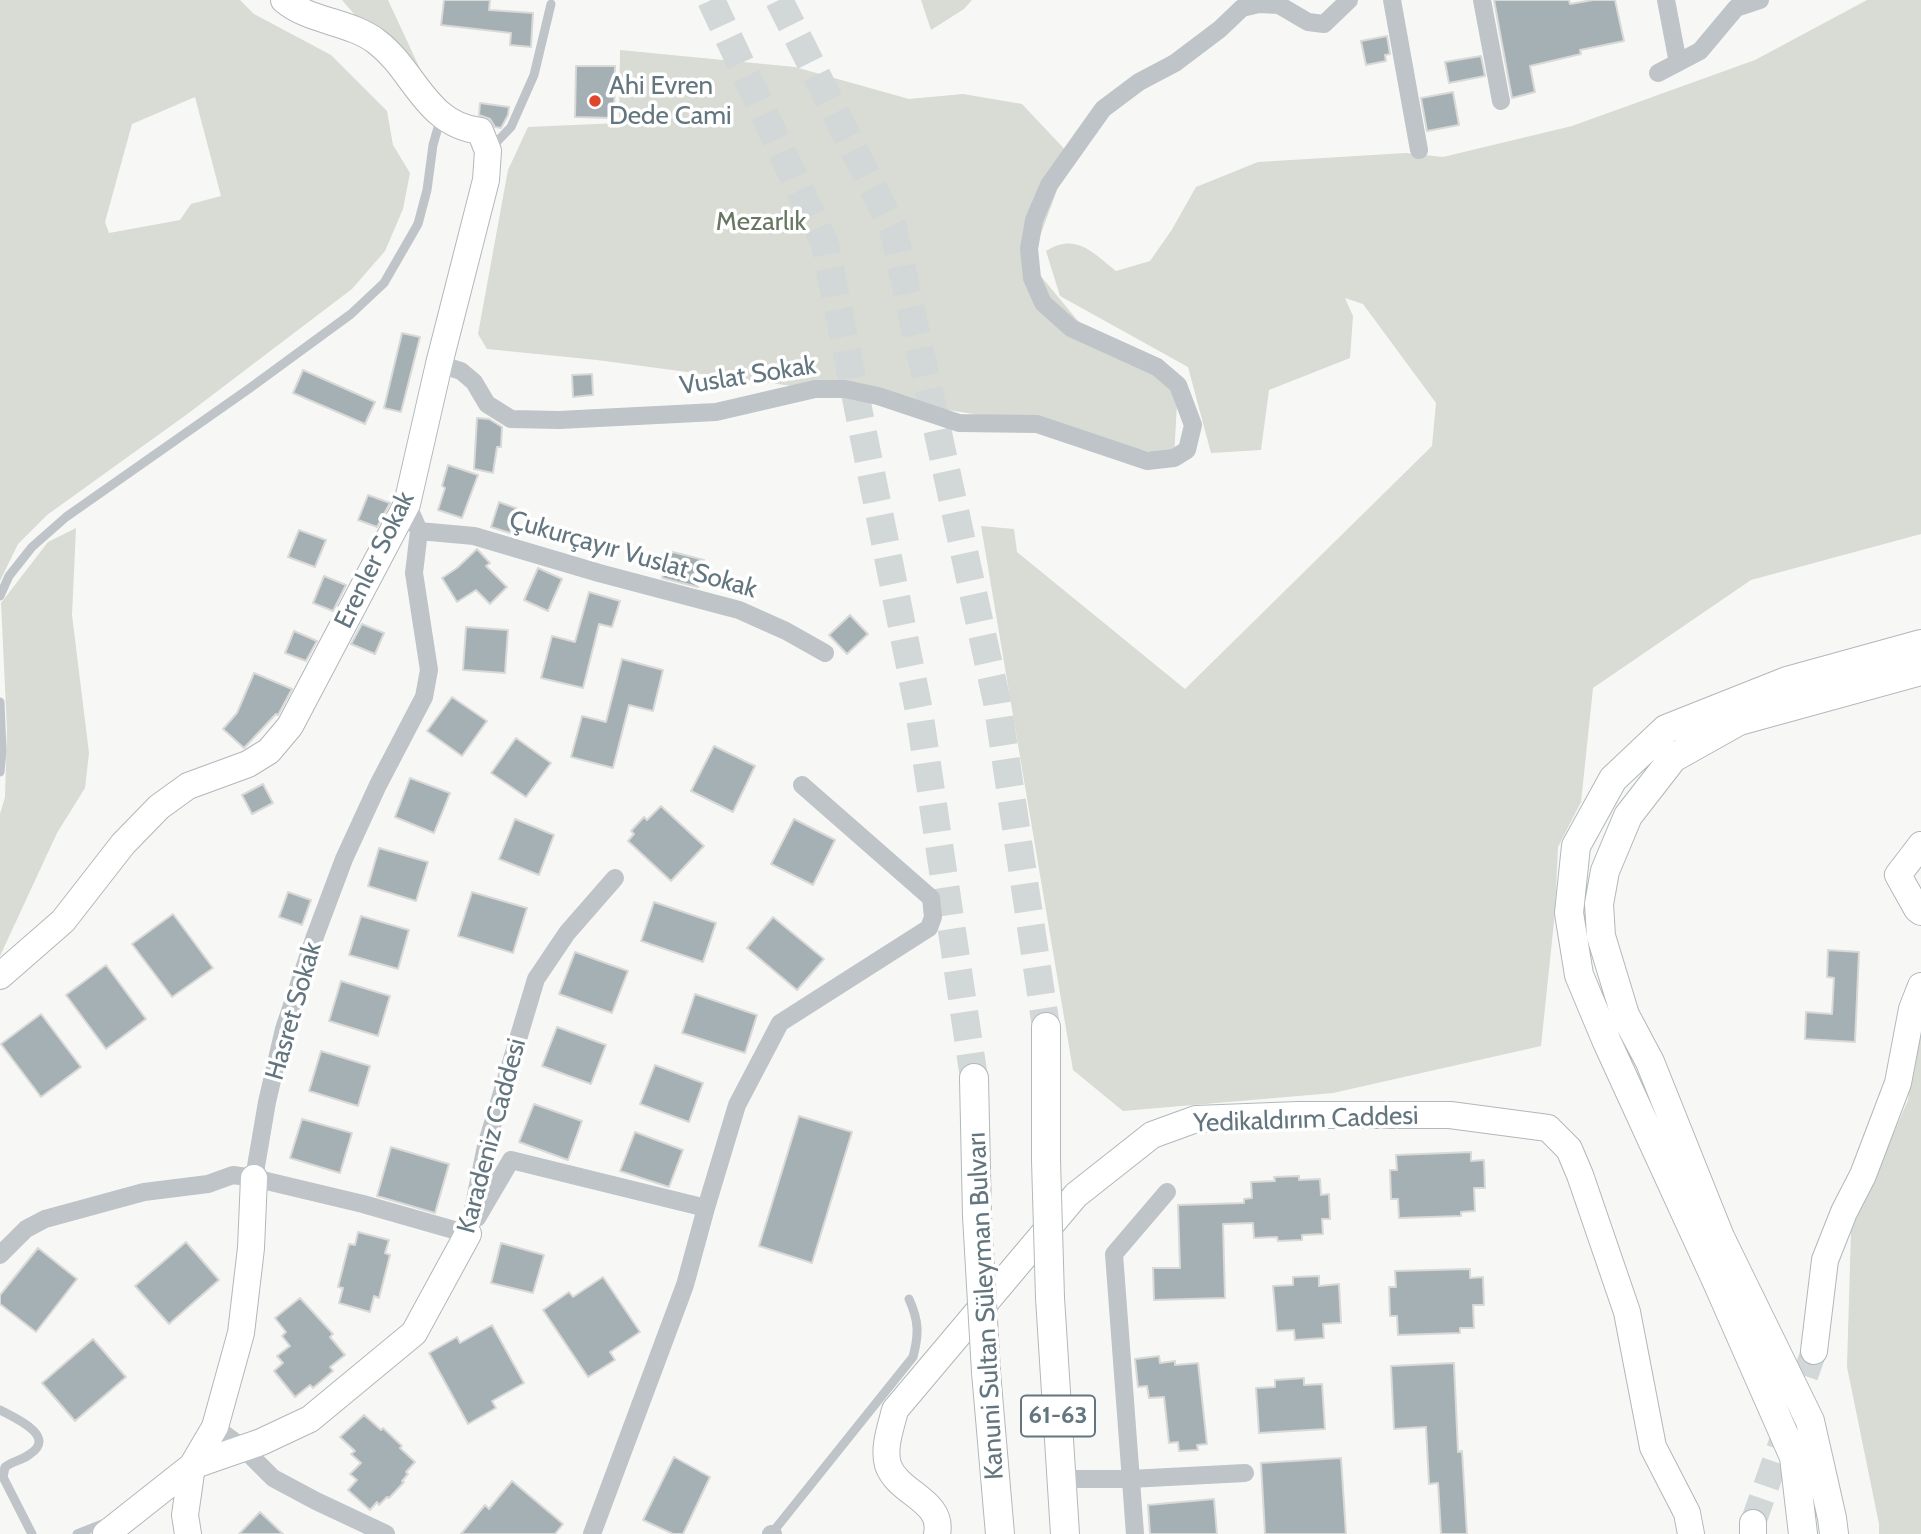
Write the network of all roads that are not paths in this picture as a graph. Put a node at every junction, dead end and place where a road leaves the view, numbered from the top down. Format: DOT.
graph roads {
  1 [pos="284,0"];
  2 [pos="1392,0"];
  3 [pos="1482,0"];
  4 [pos="1666,0"];
  5 [pos="1760,0"];
  6 [pos="1259,2"];
  7 [pos="551,4"];
  8 [pos="1345,5"];
  9 [pos="1678,63"];
  10 [pos="1658,74"];
  11 [pos="1501,101"];
  12 [pos="442,116"];
  13 [pos="1419,150"];
  14 [pos="488,151"];
  15 [pos="439,364"];
  16 [pos="407,504"];
  17 [pos="419,531"];
  18 [pos="0,596"];
  19 [pos="1921,644"];
  20 [pos="825,653"];
  21 [pos="1921,671"];
  22 [pos="0,702"];
  23 [pos="0,772"];
  24 [pos="802,785"];
  25 [pos="1921,845"];
  26 [pos="615,878"];
  27 [pos="1921,912"];
  28 [pos="0,976"];
  29 [pos="1921,986"];
  30 [pos="1046,1027"];
  31 [pos="974,1078"];
  32 [pos="254,1178"];
  33 [pos="1167,1192"];
  34 [pos="706,1208"];
  35 [pos="468,1234"];
  36 [pos="0,1255"];
  37 [pos="909,1299"];
  38 [pos="1814,1351"];
  39 [pos="0,1410"];
  40 [pos="215,1427"];
  41 [pos="244,1449"];
  42 [pos="192,1466"];
  43 [pos="1245,1473"];
  44 [pos="1062,1479"];
  45 [pos="1130,1479"];
  46 [pos="133,1513"];
  47 [pos="32,1534"];
  48 [pos="77,1534"];
  49 [pos="106,1534"];
  50 [pos="188,1534"];
  51 [pos="386,1534"];
  52 [pos="592,1534"];
  53 [pos="772,1534"];
  54 [pos="937,1534"];
  55 [pos="1000,1534"];
  56 [pos="1065,1534"];
  57 [pos="1135,1534"];
  58 [pos="1691,1534"];
  59 [pos="1803,1534"];
  60 [pos="1834,1534"];
  1 -- 12 [label="street"];
  2 -- 13 [label="street"];
  3 -- 11 [label="street"];
  4 -- 9 [label="street"];
  5 -- 9 [label="street"];
  6 -- 8 [label="street, Vuslat Sokak"];
  6 -- 15 [label="street, Vuslat Sokak"];
  7 -- 14 [label="lane"];
  9 -- 10 [label="street"];
  12 -- 14 [label="street"];
  12 -- 18 [label="lane"];
  14 -- 15 [label="street, Erenler Sokak"];
  15 -- 16 [label="street, Erenler Sokak"];
  16 -- 17 [label="street"];
  16 -- 28 [label="street, Erenler Sokak"];
  17 -- 20 [label="street, Çukurçayır Vuslat Sokak"];
  17 -- 32 [label="street, Hasret Sokak"];
  19 -- 59 [label="main road"];
  21 -- 60 [label="main road"];
  22 -- 23 [label="lane"];
  24 -- 34 [label="street"];
  25 -- 27 [label="street"];
  26 -- 35 [label="street, Karadeniz Caddesi"];
  29 -- 38 [label="street"];
  30 -- 44 [label="main road, 61-63, bridge"];
  31 -- 55 [label="main road, Kanuni Sultan Süleyman Bulvarı / 61-63, bridge"];
  32 -- 35 [label="street"];
  32 -- 36 [label="street"];
  32 -- 40 [label="street, Hasret Sokak"];
  33 -- 45 [label="street"];
  34 -- 35 [label="street"];
  34 -- 52 [label="street"];
  35 -- 41 [label="street, Karadeniz Caddesi"];
  37 -- 53 [label="lane"];
  39 -- 47 [label="lane"];
  40 -- 41 [label="street"];
  40 -- 42 [label="street, Hasret Sokak"];
  41 -- 42 [label="street, Karadeniz Caddesi"];
  41 -- 51 [label="street"];
  42 -- 46 [label="street, Karadeniz Caddesi"];
  42 -- 50 [label="street, Hasret Sokak"];
  43 -- 45 [label="street"];
  44 -- 45 [label="street"];
  44 -- 56 [label="main road, 61-63"];
  45 -- 57 [label="street"];
  46 -- 48 [label="lane"];
  46 -- 49 [label="street, Karadeniz Caddesi"];
  54 -- 58 [label="street, Yedikaldırım Caddesi"];
}
